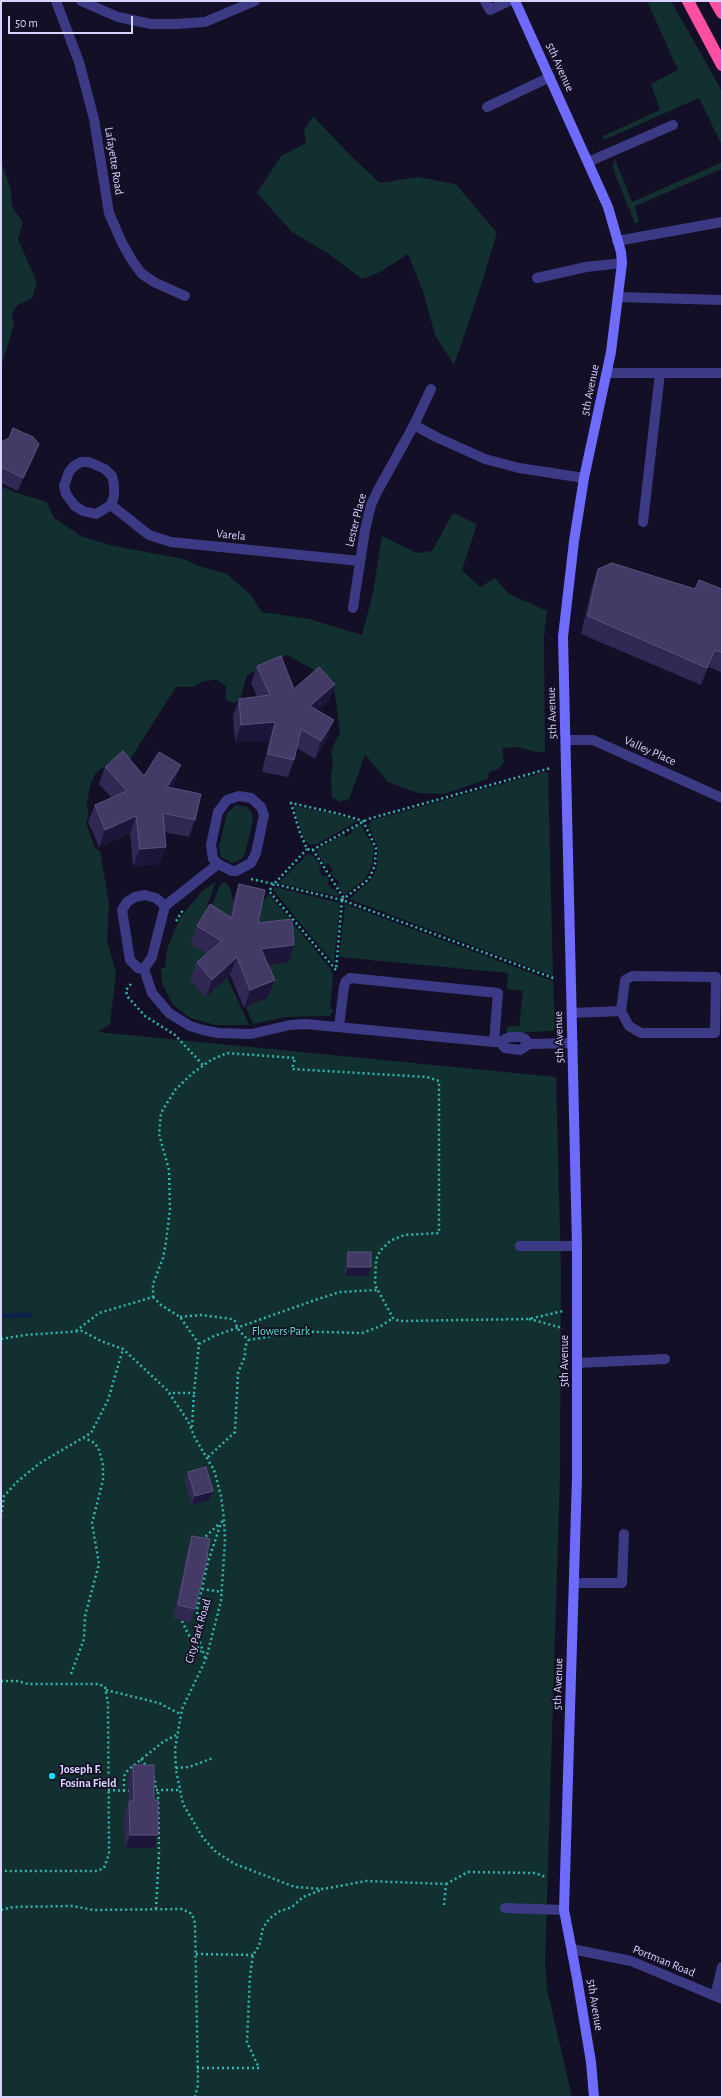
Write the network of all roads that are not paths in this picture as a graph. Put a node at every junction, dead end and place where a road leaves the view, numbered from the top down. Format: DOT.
graph roads {
  1 [pos="56,1"];
  2 [pos="81,1"];
  3 [pos="255,1"];
  4 [pos="485,1"];
  5 [pos="509,1"];
  6 [pos="515,1"];
  7 [pos="688,1"];
  8 [pos="715,1"];
  9 [pos="722,13"];
  10 [pos="722,65"];
  11 [pos="550,77"];
  12 [pos="487,107"];
  13 [pos="673,125"];
  14 [pos="588,162"];
  15 [pos="722,222"];
  16 [pos="617,241"];
  17 [pos="622,263"];
  18 [pos="537,278"];
  19 [pos="185,296"];
  20 [pos="618,296"];
  21 [pos="722,300"];
  22 [pos="607,373"];
  23 [pos="660,373"];
  24 [pos="722,373"];
  25 [pos="431,389"];
  26 [pos="414,425"];
  27 [pos="584,478"];
  28 [pos="111,505"];
  29 [pos="643,522"];
  30 [pos="360,561"];
  31 [pos="353,608"];
  32 [pos="566,740"];
  33 [pos="722,798"];
  34 [pos="218,864"];
  35 [pos="165,906"];
  36 [pos="144,970"];
  37 [pos="621,1011"];
  38 [pos="572,1013"];
  39 [pos="339,1027"];
  40 [pos="497,1042"];
  41 [pos="573,1042"];
  42 [pos="520,1246"];
  43 [pos="577,1246"];
  44 [pos="666,1359"];
  45 [pos="577,1363"];
  46 [pos="624,1534"];
  47 [pos="574,1583"];
  48 [pos="505,1908"];
  49 [pos="564,1910"];
  50 [pos="572,1949"];
  51 [pos="722,1967"];
  52 [pos="718,1998"];
  53 [pos="594,2097"];
  1 -- 19 [label="street, Lafayette Road"];
  2 -- 3 [label="street"];
  4 -- 5 [label="street"];
  6 -- 11 [label="street, 5th Avenue"];
  7 -- 10 [label="highway"];
  8 -- 9 [label="highway"];
  11 -- 12 [label="street"];
  11 -- 14 [label="street, 5th Avenue"];
  13 -- 14 [label="street"];
  14 -- 16 [label="street, 5th Avenue"];
  15 -- 16 [label="street"];
  16 -- 17 [label="street, 5th Avenue"];
  17 -- 18 [label="street"];
  17 -- 20 [label="street, 5th Avenue"];
  20 -- 21 [label="street"];
  20 -- 22 [label="street, 5th Avenue"];
  22 -- 23 [label="street"];
  22 -- 27 [label="street, 5th Avenue"];
  23 -- 24 [label="street"];
  23 -- 29 [label="street"];
  25 -- 26 [label="street, Lester Place"];
  26 -- 27 [label="street"];
  26 -- 30 [label="street, Lester Place"];
  27 -- 32 [label="street, 5th Avenue"];
  28 -- 28 [label="street"];
  28 -- 30 [label="street, Varela"];
  30 -- 31 [label="street, Lester Place"];
  32 -- 33 [label="street, Valley Place"];
  32 -- 38 [label="street, 5th Avenue"];
  34 -- 34 [label="street"];
  34 -- 35 [label="street"];
  35 -- 36 [label="street"];
  35 -- 36 [label="street"];
  36 -- 39 [label="street"];
  37 -- 37 [label="street"];
  37 -- 38 [label="street"];
  38 -- 41 [label="street, 5th Avenue"];
  39 -- 40 [label="street"];
  39 -- 40 [label="street"];
  40 -- 41 [label="street"];
  41 -- 43 [label="street, 5th Avenue"];
  42 -- 43 [label="street"];
  43 -- 45 [label="street, 5th Avenue"];
  44 -- 45 [label="street"];
  45 -- 47 [label="street, 5th Avenue"];
  46 -- 47 [label="street"];
  47 -- 49 [label="street, 5th Avenue"];
  48 -- 49 [label="street"];
  49 -- 50 [label="street, 5th Avenue"];
  50 -- 52 [label="street, Portman Road"];
  50 -- 53 [label="street, 5th Avenue"];
  51 -- 52 [label="street"];
}
